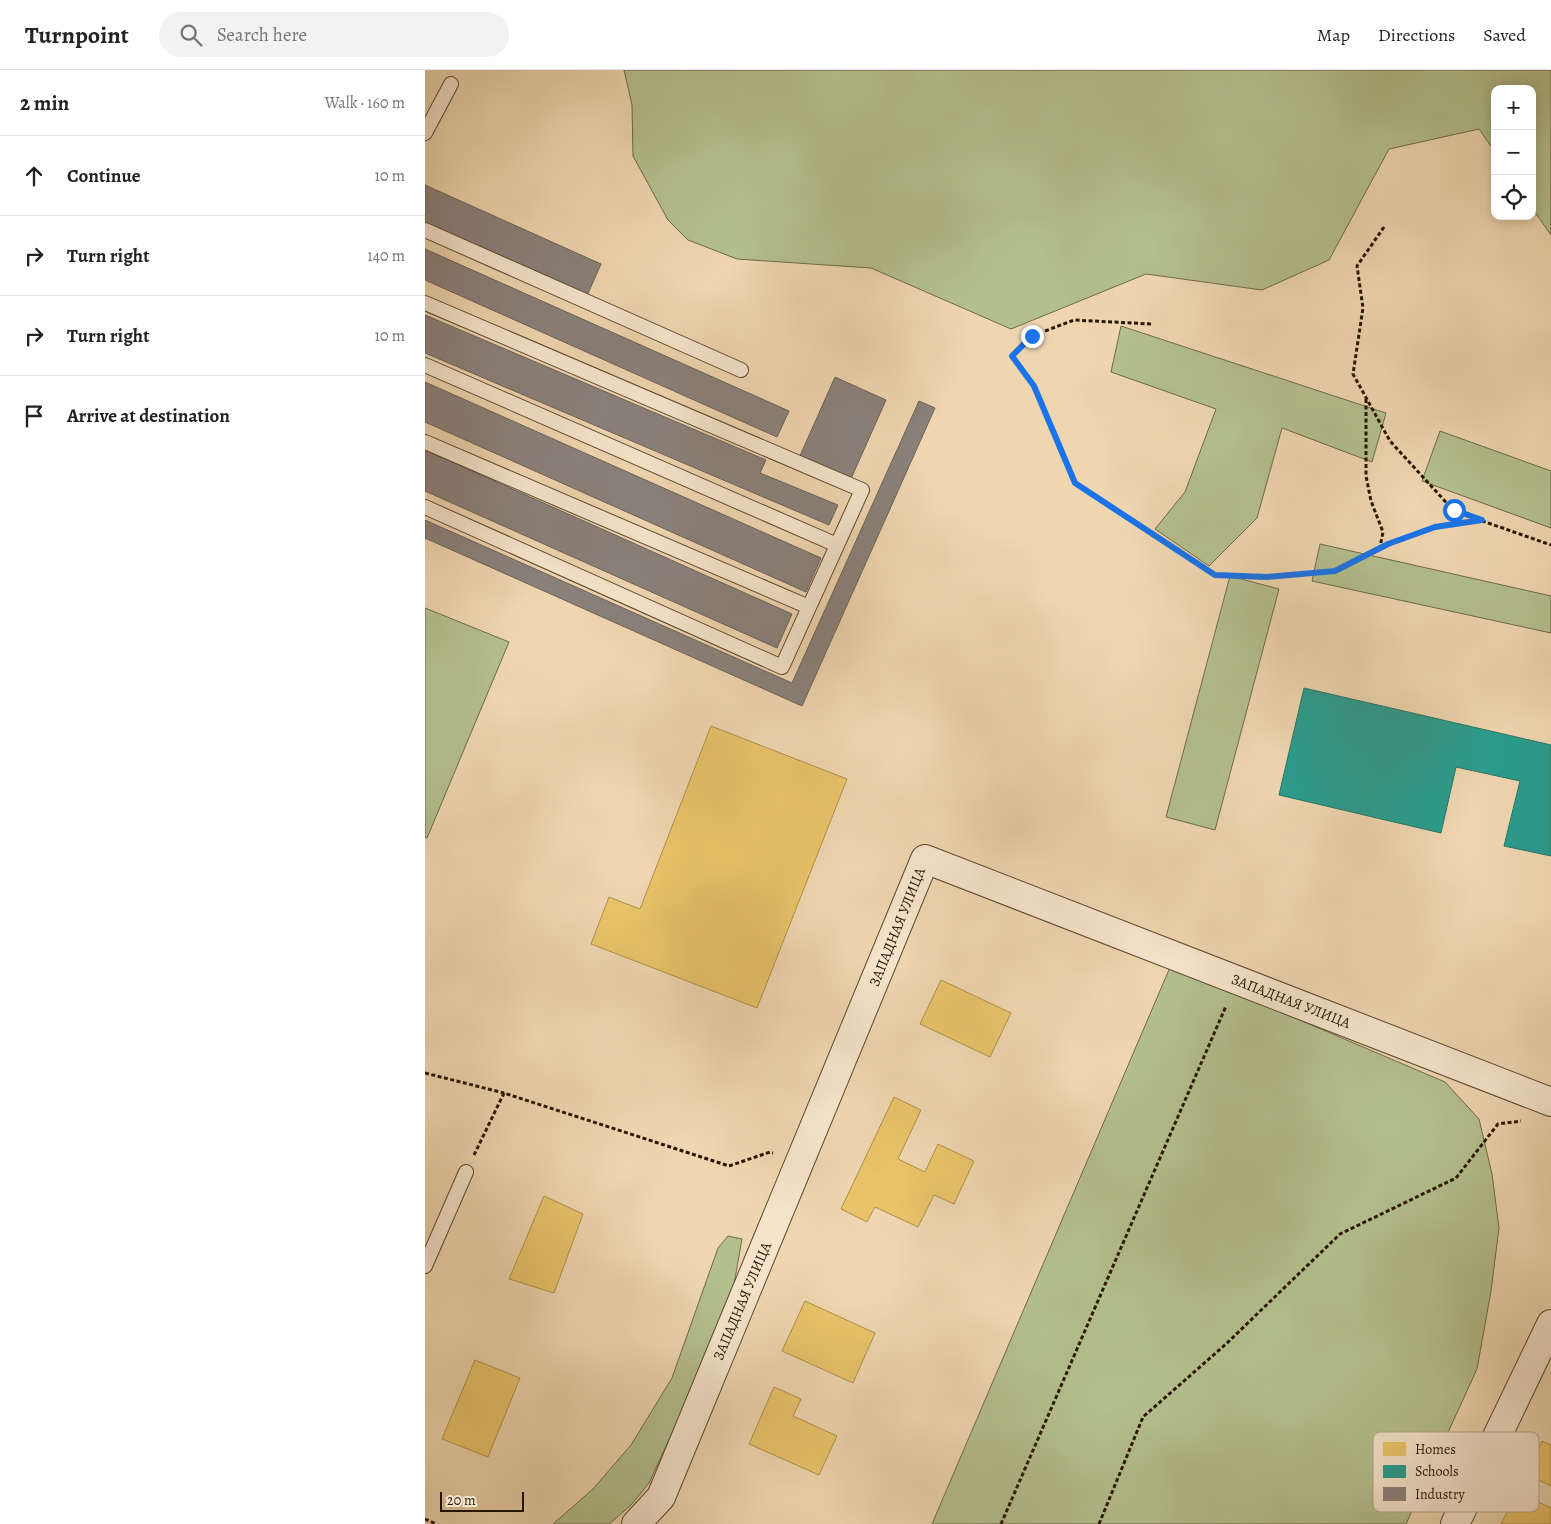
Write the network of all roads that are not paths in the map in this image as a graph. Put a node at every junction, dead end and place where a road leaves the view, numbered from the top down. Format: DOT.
graph roads {
  1 [pos="451,84"];
  2 [pos="425,133"];
  3 [pos="425,230"];
  4 [pos="425,302"];
  5 [pos="425,364"];
  6 [pos="741,370"];
  7 [pos="425,442"];
  8 [pos="425,508"];
  9 [pos="837,545"];
  10 [pos="809,607"];
  11 [pos="1551,1102"];
  12 [pos="466,1172"];
  13 [pos="425,1266"];
  14 [pos="1551,1324"];
  15 [pos="1499,1432"];
  16 [pos="1461,1512"];
  17 [pos="636,1524"];
  18 [pos="1455,1524"];
  1 -- 2 [label="lane"];
  3 -- 6 [label="lane"];
  4 -- 9 [label="lane"];
  5 -- 9 [label="lane"];
  7 -- 10 [label="lane"];
  8 -- 10 [label="lane"];
  9 -- 10 [label="lane"];
  11 -- 17 [label="street, ЗАПАДНАЯ УЛИЦА"];
  12 -- 13 [label="lane"];
  14 -- 15 [label="street"];
  16 -- 18 [label="street"];
}
